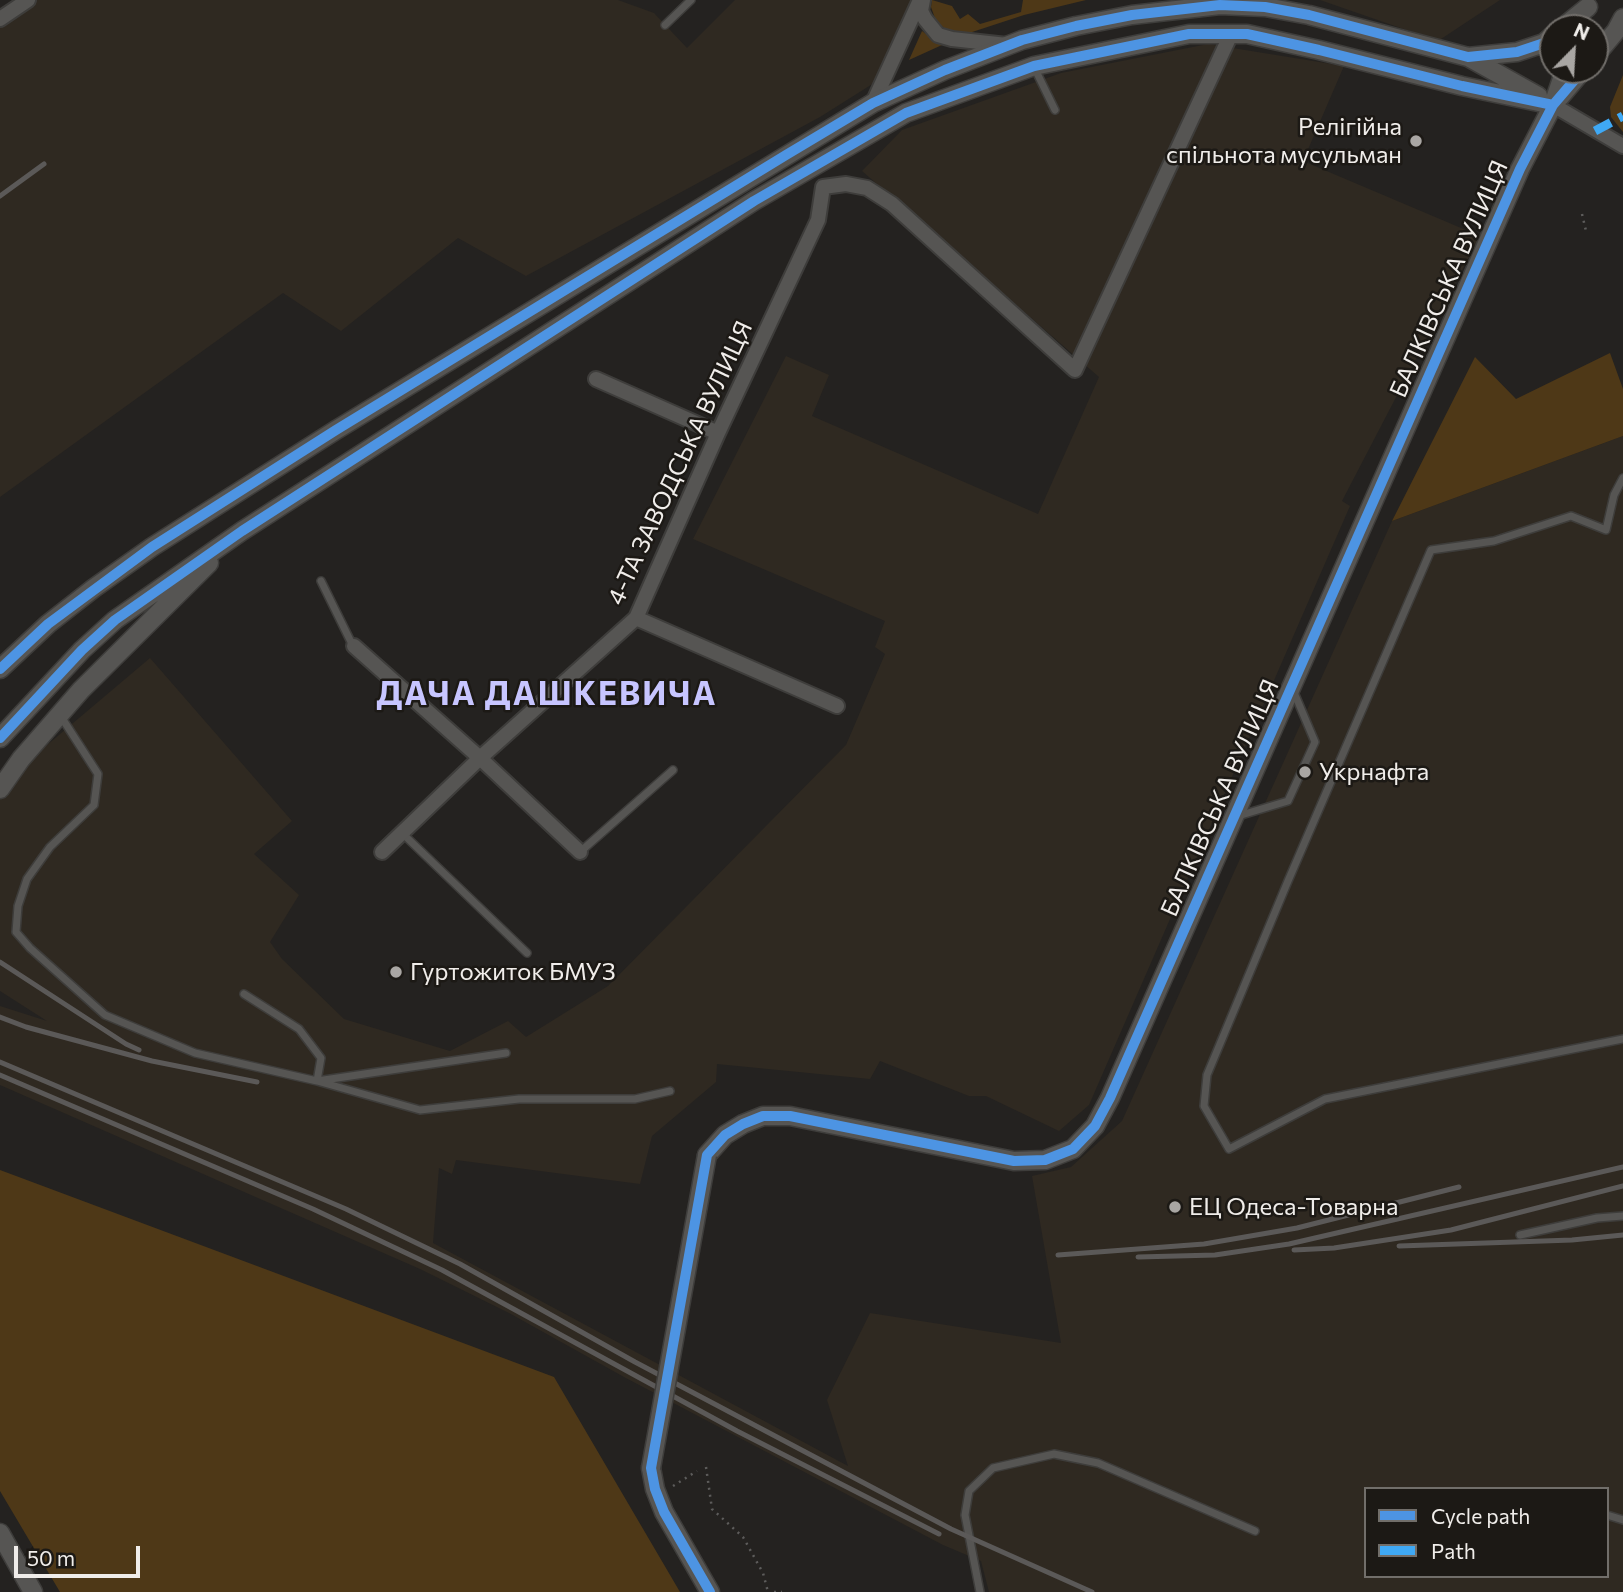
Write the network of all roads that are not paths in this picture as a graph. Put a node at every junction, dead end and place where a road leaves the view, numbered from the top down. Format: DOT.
graph roads {
  1 [pos="28,0"];
  2 [pos="691,0"];
  3 [pos="921,0"];
  4 [pos="1623,18"];
  5 [pos="0,19"];
  6 [pos="665,25"];
  7 [pos="1231,34"];
  8 [pos="1609,39"];
  9 [pos="1009,45"];
  10 [pos="1539,45"];
  11 [pos="1468,57"];
  12 [pos="1034,66"];
  13 [pos="1560,84"];
  14 [pos="1571,84"];
  15 [pos="873,103"];
  16 [pos="1553,105"];
  17 [pos="1055,110"];
  18 [pos="1623,146"];
  19 [pos="804,173"];
  20 [pos="822,187"];
  21 [pos="596,379"];
  22 [pos="718,433"];
  23 [pos="1623,478"];
  24 [pos="242,531"];
  25 [pos="321,580"];
  26 [pos="636,618"];
  27 [pos="354,646"];
  28 [pos="0,669"];
  29 [pos="1291,687"];
  30 [pos="837,706"];
  31 [pos="60,715"];
  32 [pos="0,738"];
  33 [pos="480,758"];
  34 [pos="673,770"];
  35 [pos="0,789"];
  36 [pos="1234,817"];
  37 [pos="402,833"];
  38 [pos="382,852"];
  39 [pos="580,852"];
  40 [pos="527,953"];
  41 [pos="244,994"];
  42 [pos="1623,1039"];
  43 [pos="506,1053"];
  44 [pos="317,1081"];
  45 [pos="670,1091"];
  46 [pos="1623,1216"];
  47 [pos="1520,1235"];
  48 [pos="1255,1531"];
  49 [pos="0,1533"];
  50 [pos="33,1592"];
  51 [pos="710,1592"];
  52 [pos="980,1592"];
  1 -- 5 [label="street"];
  2 -- 6 [label="lane"];
  3 -- 9 [label="street"];
  3 -- 15 [label="street"];
  4 -- 8 [label="street"];
  7 -- 12 [label="street"];
  7 -- 16 [label="street"];
  7 -- 20 [label="street"];
  9 -- 11 [label="street"];
  9 -- 15 [label="street"];
  10 -- 11 [label="street"];
  11 -- 16 [label="street"];
  12 -- 17 [label="lane"];
  12 -- 19 [label="street"];
  13 -- 16 [label="street, БАЛКІВСЬКА ВУЛИЦЯ"];
  14 -- 16 [label="street, БАЛКІВСЬКА ВУЛИЦЯ"];
  15 -- 28 [label="street"];
  16 -- 18 [label="street"];
  16 -- 29 [label="street, БАЛКІВСЬКА ВУЛИЦЯ"];
  19 -- 20 [label="street"];
  19 -- 24 [label="street"];
  20 -- 22 [label="street, 4-ТА ЗАВОДСЬКА ВУЛИЦЯ"];
  21 -- 22 [label="street"];
  22 -- 26 [label="street, 4-ТА ЗАВОДСЬКА ВУЛИЦЯ"];
  23 -- 42 [label="lane"];
  24 -- 31 [label="street"];
  24 -- 32 [label="street"];
  25 -- 27 [label="lane"];
  26 -- 30 [label="street"];
  26 -- 33 [label="street, 4-ТА ЗАВОДСЬКА ВУЛИЦЯ"];
  27 -- 33 [label="street"];
  29 -- 36 [label="street, БАЛКІВСЬКА ВУЛИЦЯ"];
  29 -- 36 [label="lane"];
  31 -- 35 [label="street"];
  31 -- 44 [label="lane"];
  33 -- 37 [label="street, 4-ТА ЗАВОДСЬКА ВУЛИЦЯ"];
  33 -- 39 [label="street"];
  34 -- 39 [label="lane"];
  36 -- 51 [label="street, БАЛКІВСЬКА ВУЛИЦЯ, bridge"];
  37 -- 38 [label="street, 4-ТА ЗАВОДСЬКА ВУЛИЦЯ"];
  37 -- 40 [label="lane"];
  41 -- 44 [label="lane"];
  43 -- 44 [label="lane"];
  44 -- 45 [label="lane"];
  46 -- 47 [label="lane"];
  48 -- 52 [label="lane"];
  49 -- 50 [label="street"];
}
